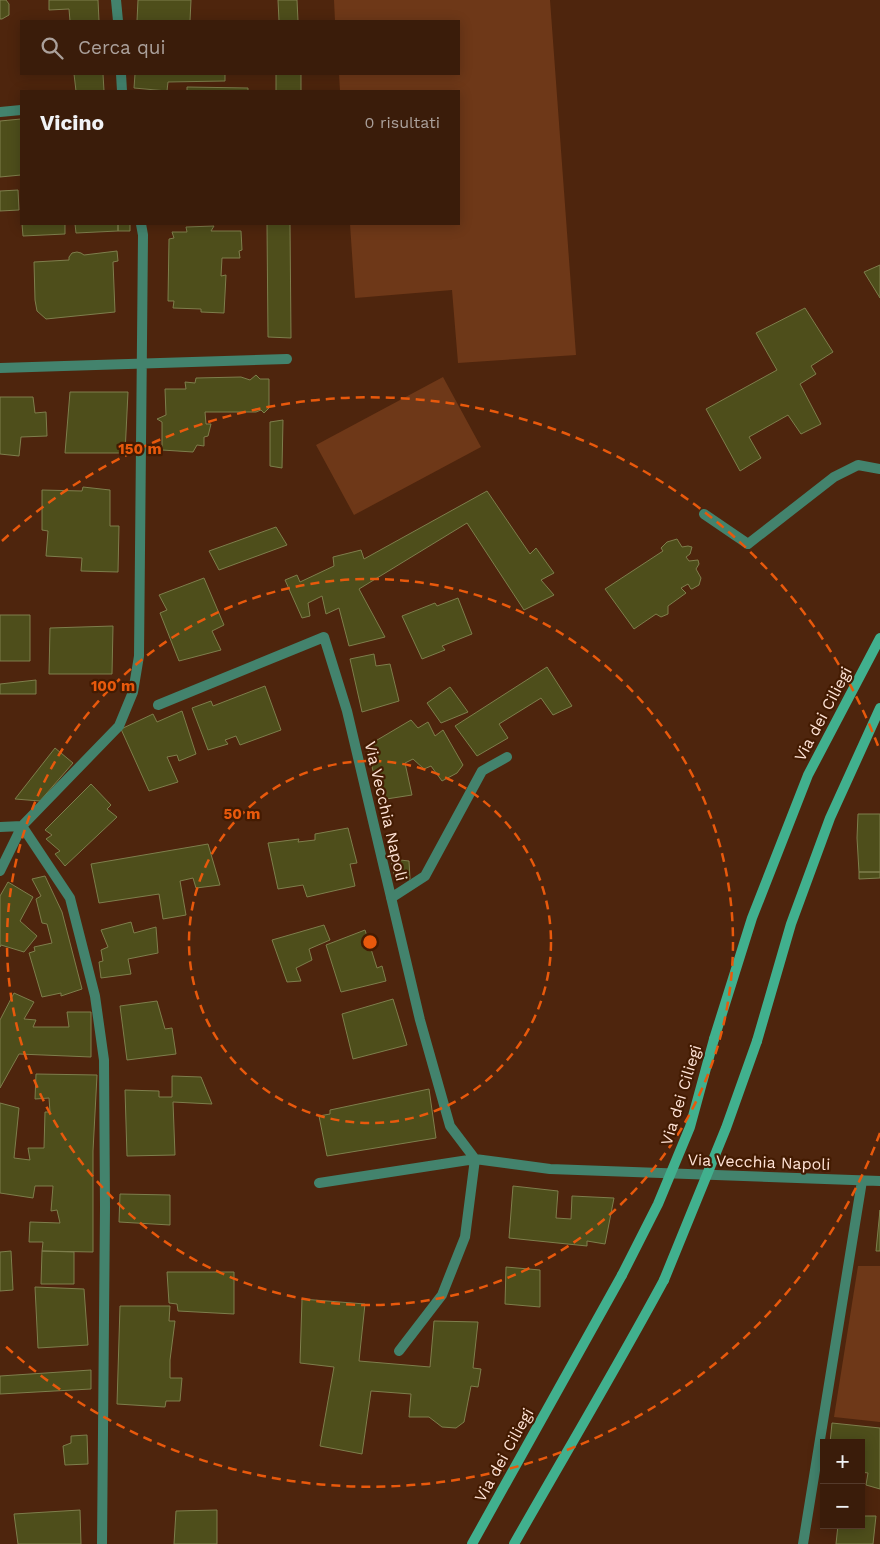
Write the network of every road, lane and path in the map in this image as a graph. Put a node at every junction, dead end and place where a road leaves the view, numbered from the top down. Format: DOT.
graph roads {
  1 [pos="116,0"];
  2 [pos="118,20"];
  3 [pos="121,75"];
  4 [pos="122,90"];
  5 [pos="20,110"];
  6 [pos="0,112"];
  7 [pos="141,225"];
  8 [pos="287,359"];
  9 [pos="141,364"];
  10 [pos="0,368"];
  11 [pos="880,469"];
  12 [pos="704,514"];
  13 [pos="880,638"];
  14 [pos="158,705"];
  15 [pos="880,708"];
  16 [pos="507,757"];
  17 [pos="22,826"];
  18 [pos="0,827"];
  19 [pos="0,871"];
  20 [pos="391,898"];
  21 [pos="475,1159"];
  22 [pos="862,1181"];
  23 [pos="880,1182"];
  24 [pos="319,1184"];
  25 [pos="399,1351"];
  26 [pos="102,1544"];
  27 [pos="472,1544"];
  28 [pos="514,1544"];
  29 [pos="803,1544"];
  1 -- 2 [label="street"];
  3 -- 4 [label="street"];
  5 -- 6 [label="street"];
  7 -- 9 [label="street"];
  8 -- 9 [label="street"];
  9 -- 10 [label="street"];
  9 -- 17 [label="street"];
  11 -- 12 [label="street"];
  13 -- 27 [label="main road, Via dei Ciliegi, bridge"];
  14 -- 20 [label="street, Via Vecchia Napoli"];
  15 -- 28 [label="main road, bridge"];
  16 -- 20 [label="street"];
  17 -- 18 [label="street"];
  17 -- 19 [label="street"];
  17 -- 26 [label="street"];
  20 -- 21 [label="street, Via Vecchia Napoli"];
  21 -- 22 [label="street, Via Vecchia Napoli"];
  21 -- 24 [label="street, Via Vecchia Napoli"];
  21 -- 25 [label="street"];
  22 -- 23 [label="street, Via Vecchia Napoli"];
  22 -- 29 [label="street"];
}
